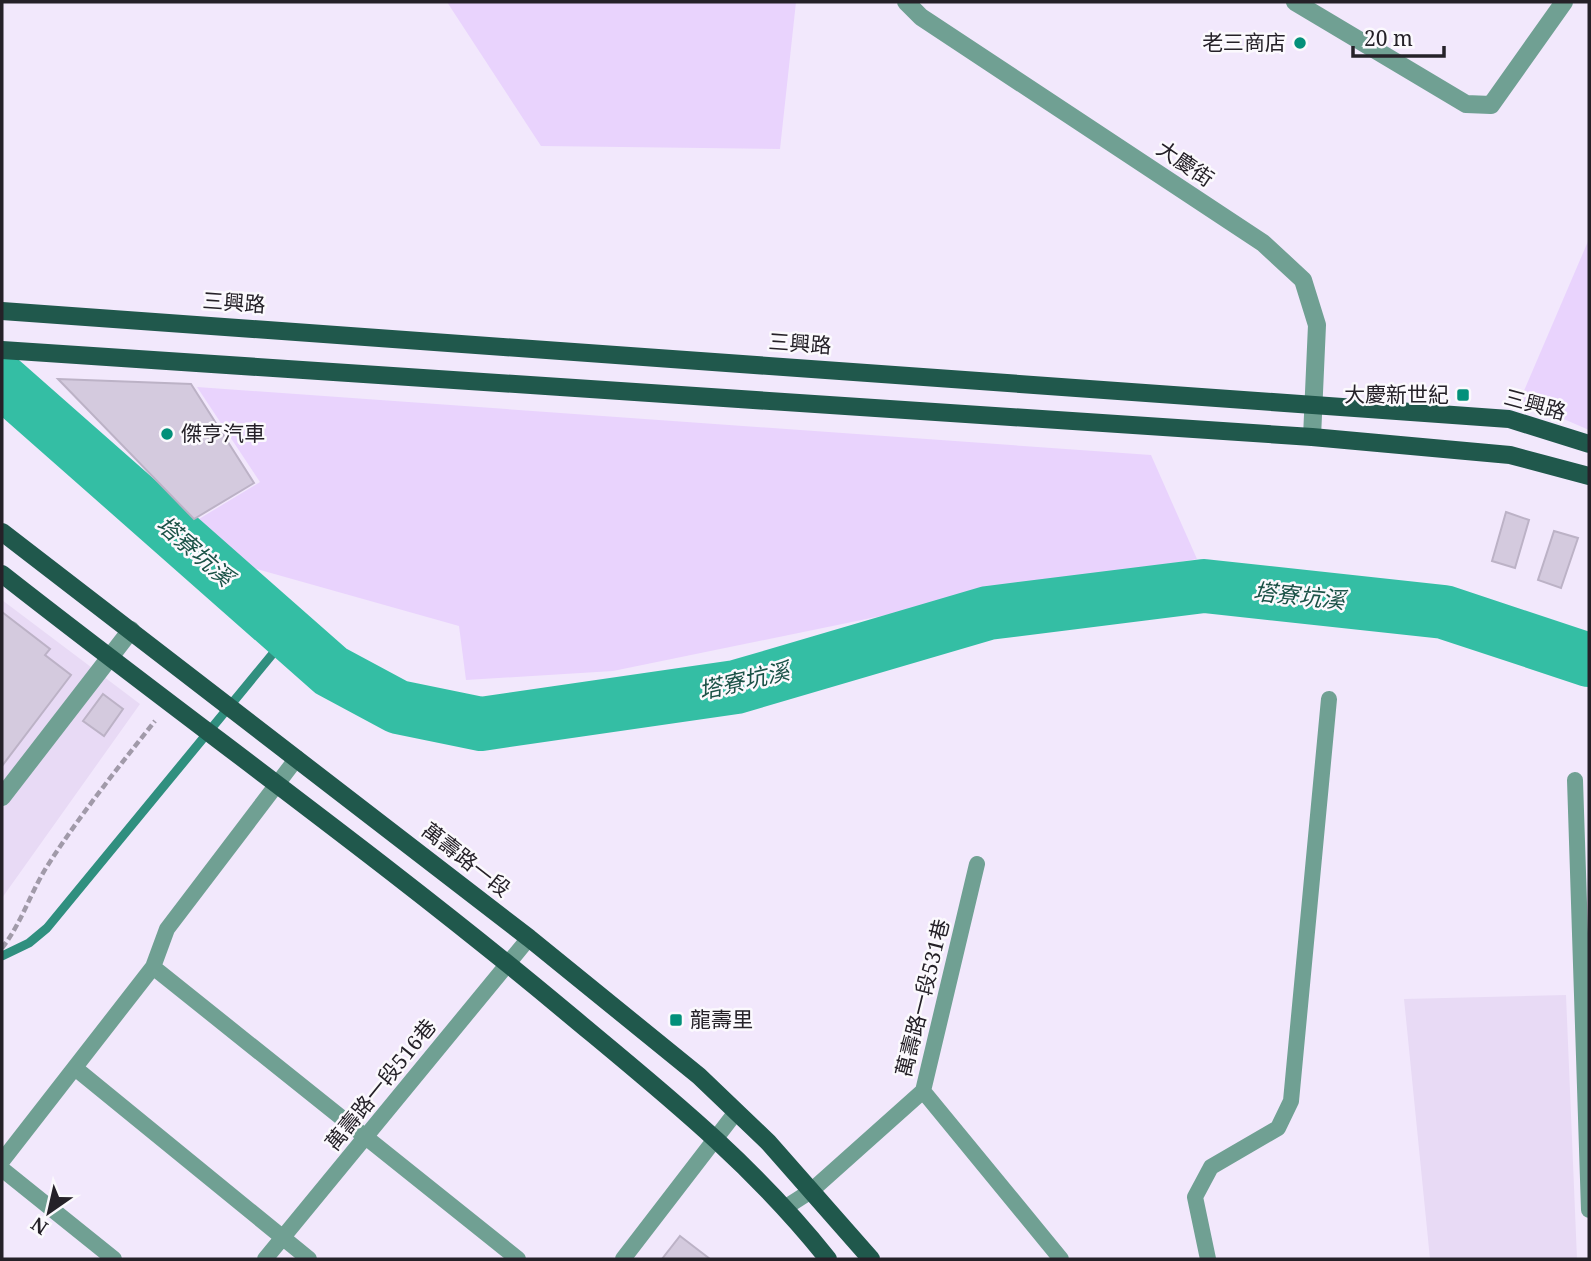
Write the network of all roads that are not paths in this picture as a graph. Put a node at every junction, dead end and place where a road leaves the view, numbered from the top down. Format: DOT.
graph roads {
  1 [pos="906,2"];
  2 [pos="1295,2"];
  3 [pos="1564,2"];
  4 [pos="2,311"];
  5 [pos="5,350"];
  6 [pos="1315,403"];
  7 [pos="1312,437"];
  8 [pos="1589,444"];
  9 [pos="1589,475"];
  10 [pos="2,531"];
  11 [pos="2,574"];
  12 [pos="131,630"];
  13 [pos="109,659"];
  14 [pos="1329,699"];
  15 [pos="298,758"];
  16 [pos="1575,780"];
  17 [pos="275,785"];
  18 [pos="2,797"];
  19 [pos="977,864"];
  20 [pos="529,938"];
  21 [pos="508,964"];
  22 [pos="153,967"];
  23 [pos="75,1068"];
  24 [pos="923,1091"];
  25 [pos="736,1112"];
  26 [pos="365,1137"];
  27 [pos="718,1138"];
  28 [pos="2,1161"];
  29 [pos="2,1169"];
  30 [pos="811,1191"];
  31 [pos="786,1207"];
  32 [pos="1589,1210"];
  33 [pos="283,1238"];
  34 [pos="114,1259"];
  35 [pos="265,1259"];
  36 [pos="309,1259"];
  37 [pos="518,1259"];
  38 [pos="623,1259"];
  39 [pos="828,1259"];
  40 [pos="871,1259"];
  41 [pos="1061,1259"];
  42 [pos="1208,1259"];
  1 -- 6 [label="street, 大慶街"];
  2 -- 3 [label="street"];
  4 -- 6 [label="main road, 三興路"];
  5 -- 7 [label="main road"];
  6 -- 7 [label="street, 大慶街"];
  6 -- 8 [label="main road, 三興路"];
  7 -- 9 [label="main road"];
  10 -- 12 [label="main road, 萬壽路一段"];
  11 -- 13 [label="main road"];
  12 -- 13 [label="street"];
  12 -- 15 [label="main road, 萬壽路一段"];
  13 -- 17 [label="main road"];
  13 -- 18 [label="street"];
  14 -- 42 [label="lane"];
  15 -- 17 [label="lane"];
  15 -- 20 [label="main road, 萬壽路一段"];
  16 -- 32 [label="lane"];
  17 -- 21 [label="main road"];
  17 -- 22 [label="lane"];
  19 -- 24 [label="lane, 萬壽路一段531巷"];
  20 -- 21 [label="lane, 萬壽路一段516巷"];
  20 -- 25 [label="main road, 萬壽路一段"];
  21 -- 26 [label="lane, 萬壽路一段516巷"];
  21 -- 27 [label="main road"];
  22 -- 23 [label="lane"];
  22 -- 26 [label="lane"];
  23 -- 28 [label="lane"];
  23 -- 33 [label="lane"];
  24 -- 30 [label="lane, 萬壽路一段531巷"];
  24 -- 41 [label="lane"];
  25 -- 27 [label="lane"];
  25 -- 30 [label="main road, 萬壽路一段"];
  26 -- 33 [label="lane, 萬壽路一段516巷"];
  26 -- 37 [label="lane"];
  27 -- 31 [label="main road"];
  27 -- 38 [label="lane"];
  29 -- 34 [label="lane"];
  30 -- 31 [label="lane, 萬壽路一段531巷"];
  30 -- 40 [label="main road, 萬壽路一段"];
  31 -- 39 [label="main road"];
  33 -- 35 [label="lane, 萬壽路一段516巷"];
  33 -- 36 [label="lane"];
}
